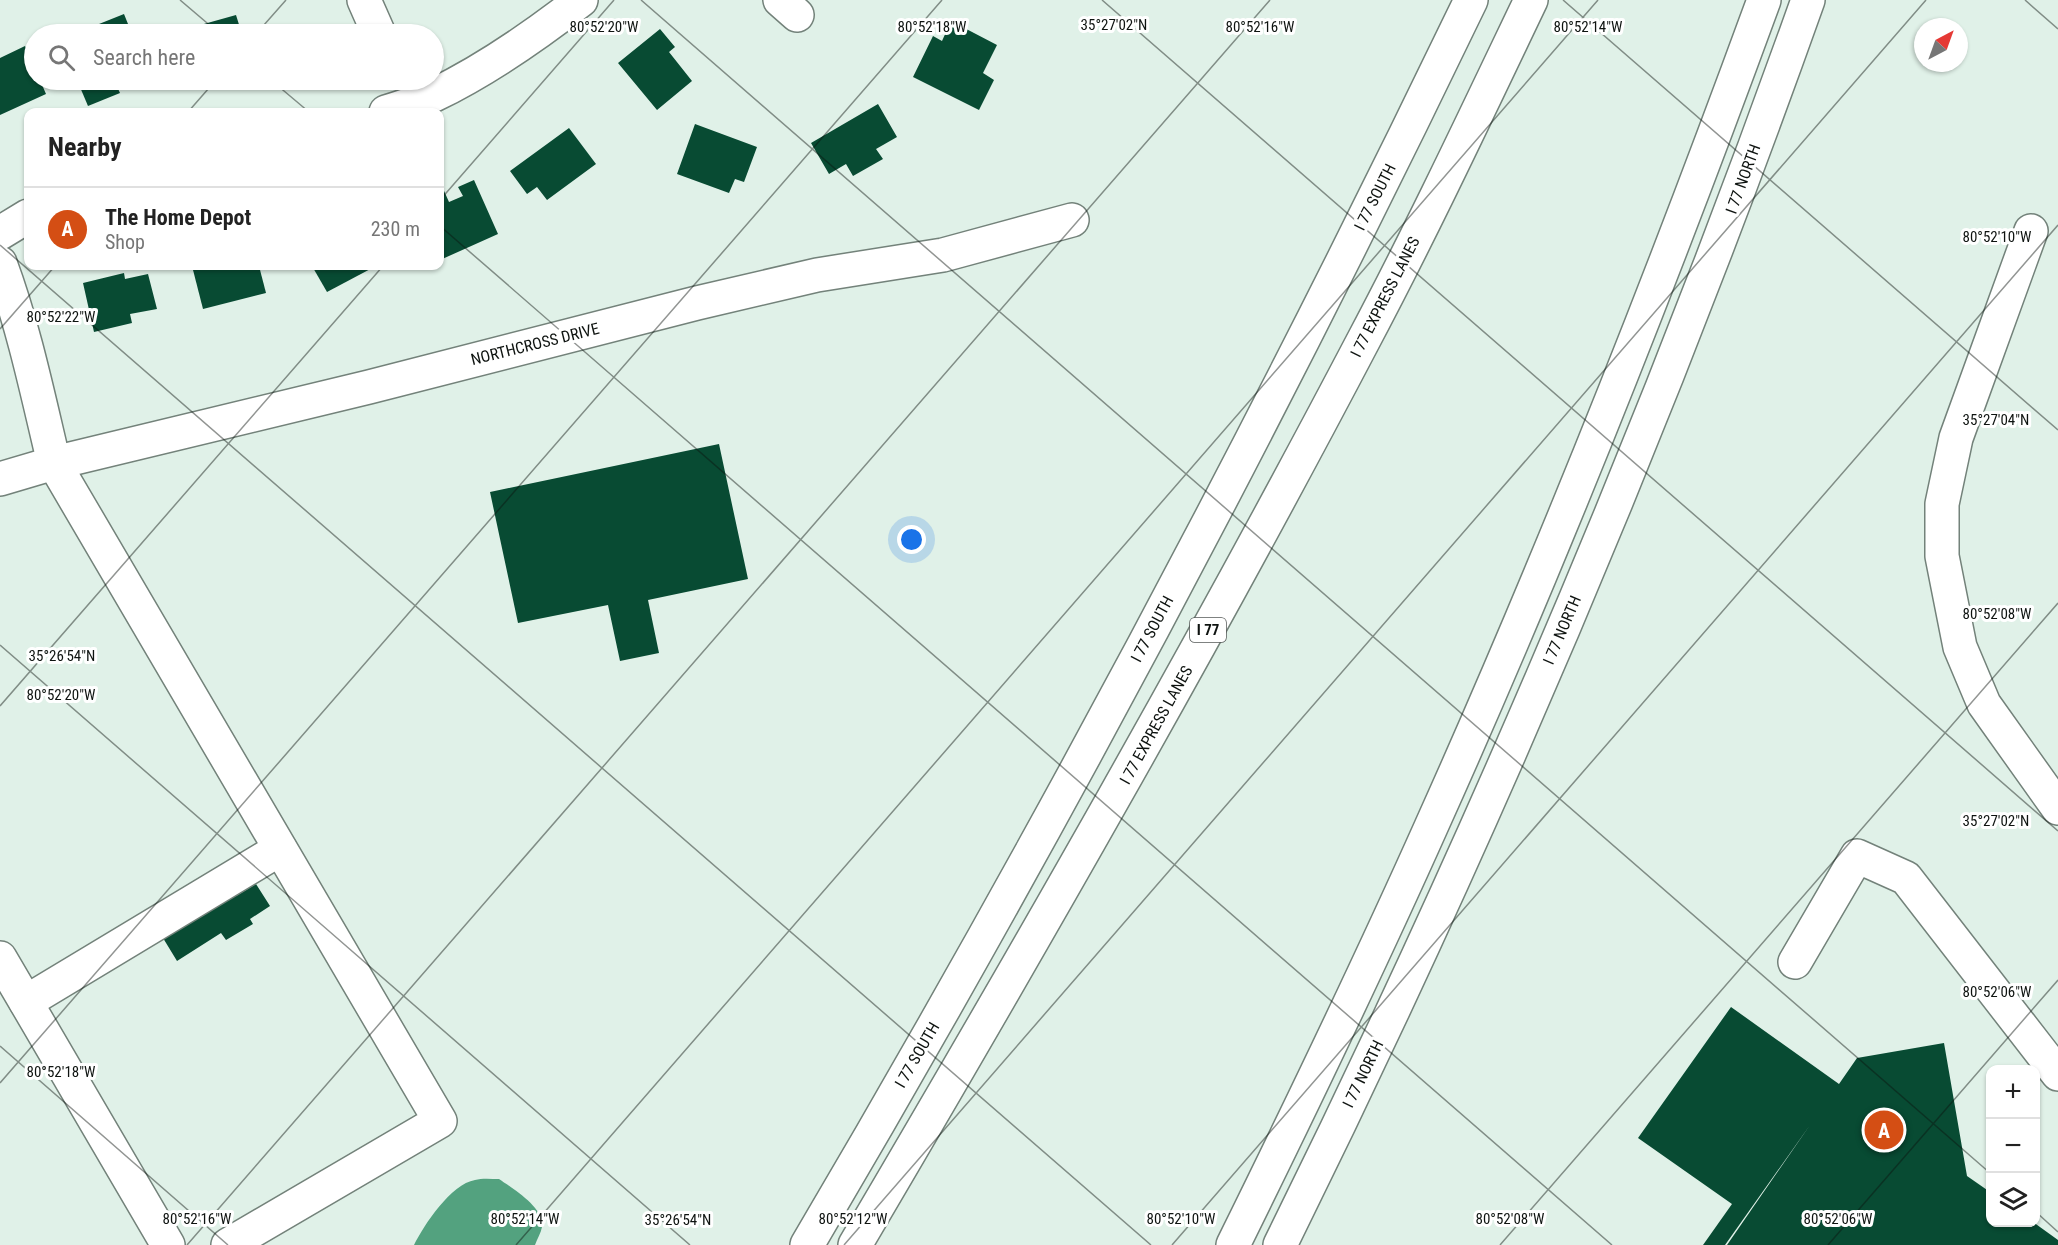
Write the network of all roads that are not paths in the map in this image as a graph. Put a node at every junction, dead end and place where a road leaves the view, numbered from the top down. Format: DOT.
graph roads {
  1 [pos="364,0"];
  2 [pos="581,0"];
  3 [pos="1472,0"];
  4 [pos="1531,0"];
  5 [pos="1764,0"];
  6 [pos="1808,0"];
  7 [pos="375,24"];
  8 [pos="444,89"];
  9 [pos="443,90"];
  10 [pos="398,99"];
  11 [pos="24,218"];
  12 [pos="1072,220"];
  13 [pos="2031,231"];
  14 [pos="0,233"];
  15 [pos="0,263"];
  16 [pos="54,463"];
  17 [pos="0,479"];
  18 [pos="2058,808"];
  19 [pos="280,849"];
  20 [pos="0,958"];
  21 [pos="1795,962"];
  22 [pos="26,1002"];
  23 [pos="2058,1074"];
  24 [pos="168,1245"];
  25 [pos="228,1245"];
  26 [pos="807,1245"];
  27 [pos="855,1245"];
  28 [pos="1233,1245"];
  29 [pos="1280,1245"];
  1 -- 7 [label="main road"];
  2 -- 8 [label="main road"];
  3 -- 26 [label="main road, I 77 SOUTH"];
  4 -- 27 [label="main road, I 77 EXPRESS LANES / I 77"];
  5 -- 28 [label="main road"];
  6 -- 29 [label="main road, I 77 NORTH"];
  9 -- 10 [label="main road"];
  11 -- 14 [label="main road"];
  12 -- 16 [label="main road, NORTHCROSS DRIVE"];
  13 -- 18 [label="main road"];
  15 -- 16 [label="main road"];
  16 -- 17 [label="main road, NORTHCROSS DRIVE"];
  16 -- 19 [label="main road"];
  19 -- 22 [label="main road"];
  19 -- 25 [label="main road"];
  20 -- 22 [label="main road"];
  21 -- 23 [label="main road"];
  22 -- 24 [label="main road"];
}
